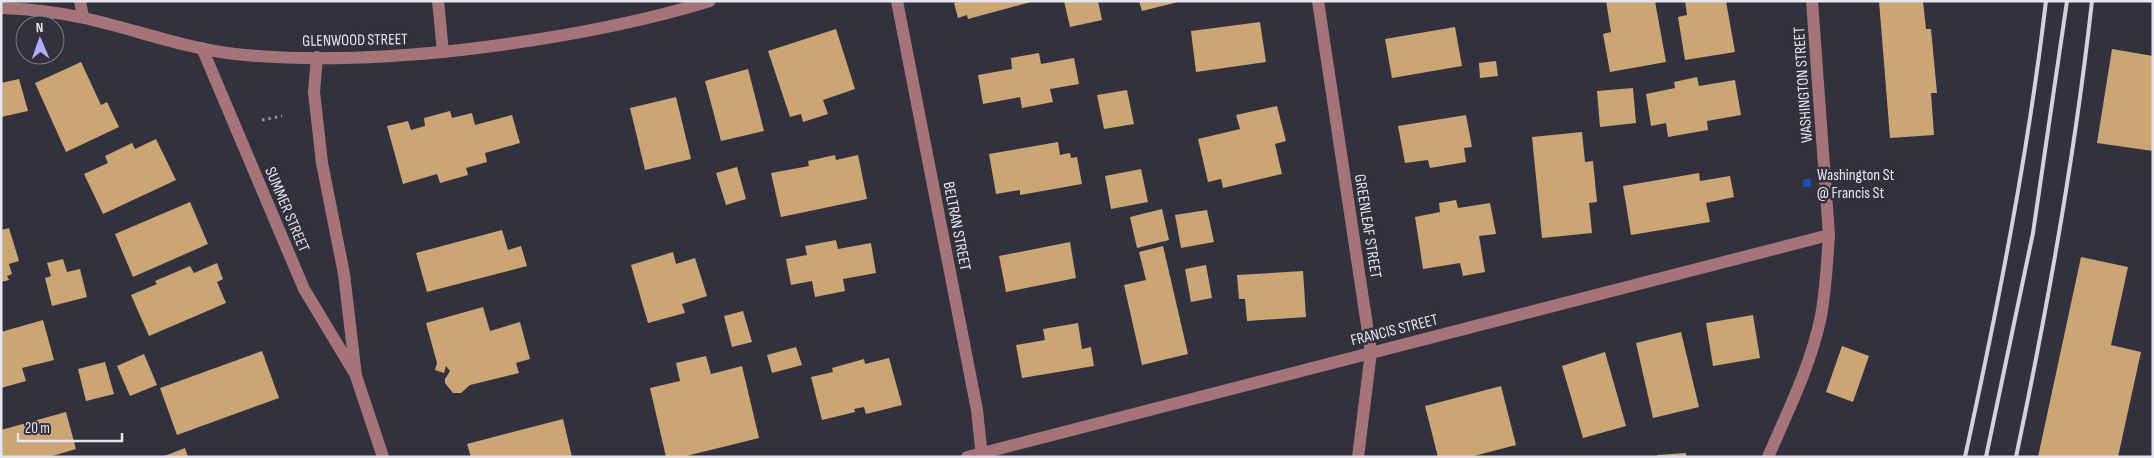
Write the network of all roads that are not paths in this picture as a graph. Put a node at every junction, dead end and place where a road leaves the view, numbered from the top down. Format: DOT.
graph roads {
  1 [pos="80,1"];
  2 [pos="438,1"];
  3 [pos="710,1"];
  4 [pos="898,1"];
  5 [pos="1318,1"];
  6 [pos="1812,1"];
  7 [pos="7,6"];
  8 [pos="83,17"];
  9 [pos="202,48"];
  10 [pos="443,52"];
  11 [pos="317,57"];
  12 [pos="1829,235"];
  13 [pos="1371,352"];
  14 [pos="356,376"];
  15 [pos="982,455"];
  16 [pos="382,457"];
  17 [pos="967,457"];
  18 [pos="1358,457"];
  19 [pos="1768,457"];
  1 -- 8 [label="street"];
  2 -- 10 [label="street"];
  3 -- 10 [label="street, GLENWOOD STREET"];
  4 -- 15 [label="street, BELTRAN STREET"];
  5 -- 13 [label="street, GREENLEAF STREET"];
  6 -- 12 [label="street, WASHINGTON STREET"];
  7 -- 8 [label="street, GLENWOOD STREET"];
  8 -- 9 [label="street, GLENWOOD STREET"];
  9 -- 11 [label="street, GLENWOOD STREET"];
  9 -- 14 [label="street, SUMMER STREET"];
  10 -- 11 [label="street, GLENWOOD STREET"];
  11 -- 14 [label="street, SUMMER STREET"];
  12 -- 13 [label="street, FRANCIS STREET"];
  12 -- 19 [label="street, WASHINGTON STREET"];
  13 -- 15 [label="street, FRANCIS STREET"];
  13 -- 18 [label="street, GREENLEAF STREET"];
  14 -- 16 [label="street, SUMMER STREET"];
  15 -- 17 [label="street, FRANCIS STREET"];
}
